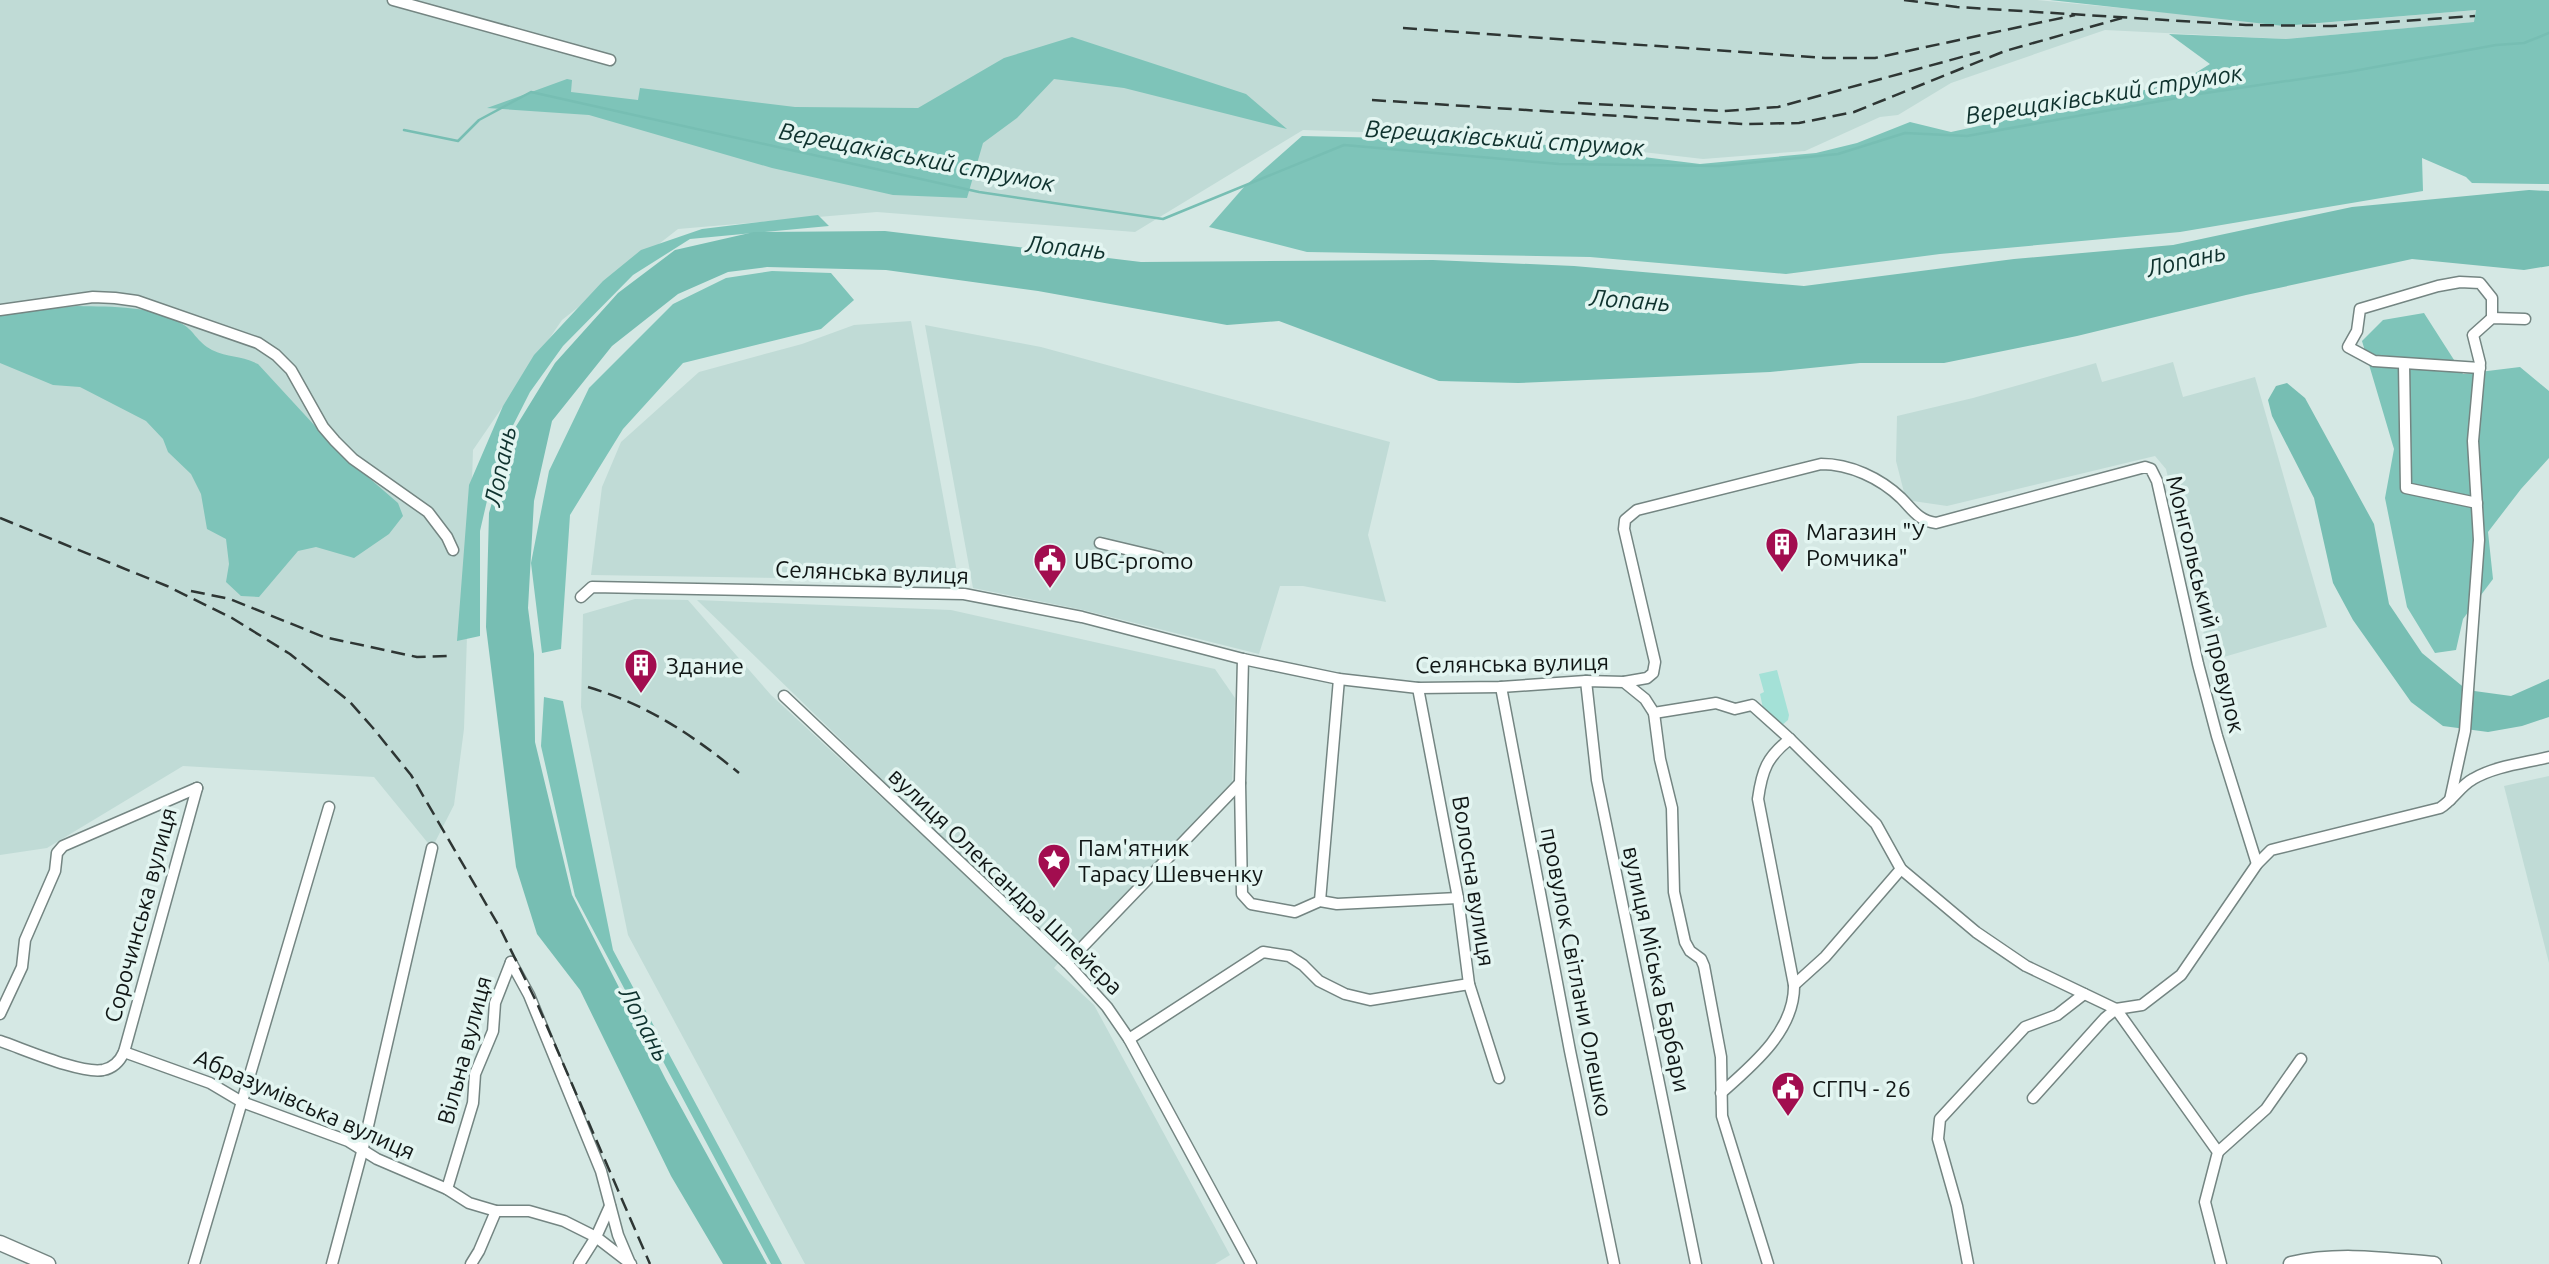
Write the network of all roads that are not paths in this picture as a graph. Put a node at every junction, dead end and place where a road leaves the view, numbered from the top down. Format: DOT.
graph roads {
  1 [pos="393,0"];
  2 [pos="610,60"];
  3 [pos="0,310"];
  4 [pos="2492,318"];
  5 [pos="2525,319"];
  6 [pos="2404,364"];
  7 [pos="2480,368"];
  8 [pos="2477,503"];
  9 [pos="1100,543"];
  10 [pos="453,550"];
  11 [pos="1159,557"];
  12 [pos="581,597"];
  13 [pos="1243,659"];
  14 [pos="1339,679"];
  15 [pos="1586,681"];
  16 [pos="1624,682"];
  17 [pos="1502,687"];
  18 [pos="1418,688"];
  19 [pos="784,696"];
  20 [pos="1654,713"];
  21 [pos="1790,738"];
  22 [pos="2549,757"];
  23 [pos="1240,783"];
  24 [pos="2449,802"];
  25 [pos="329,807"];
  26 [pos="432,848"];
  27 [pos="2257,864"];
  28 [pos="1901,869"];
  29 [pos="1458,898"];
  30 [pos="1320,901"];
  31 [pos="1067,964"];
  32 [pos="1469,984"];
  33 [pos="1794,985"];
  34 [pos="2084,994"];
  35 [pos="2141,1004"];
  36 [pos="2116,1009"];
  37 [pos="0,1014"];
  38 [pos="2131,1026"];
  39 [pos="1129,1040"];
  40 [pos="0,1041"];
  41 [pos="124,1052"];
  42 [pos="2301,1059"];
  43 [pos="1499,1078"];
  44 [pos="1721,1093"];
  45 [pos="2033,1098"];
  46 [pos="242,1102"];
  47 [pos="362,1152"];
  48 [pos="2218,1152"];
  49 [pos="447,1189"];
  50 [pos="610,1206"];
  51 [pos="496,1211"];
  52 [pos="596,1237"];
  53 [pos="0,1243"];
  54 [pos="2355,1261"];
  55 [pos="630,1263"];
  56 [pos="48,1264"];
  57 [pos="194,1264"];
  58 [pos="332,1264"];
  59 [pos="471,1264"];
  60 [pos="579,1264"];
  61 [pos="1251,1264"];
  62 [pos="1614,1264"];
  63 [pos="1696,1264"];
  64 [pos="1768,1264"];
  65 [pos="1968,1264"];
  66 [pos="2221,1264"];
  67 [pos="2291,1264"];
  68 [pos="2434,1264"];
  1 -- 2 [label="street"];
  3 -- 10 [label="street"];
  4 -- 5 [label="street"];
  4 -- 6 [label="street"];
  4 -- 7 [label="street"];
  6 -- 7 [label="street"];
  6 -- 8 [label="street"];
  7 -- 8 [label="street"];
  8 -- 24 [label="street"];
  9 -- 11 [label="street"];
  12 -- 13 [label="street, Селянська вулиця"];
  13 -- 14 [label="street, Селянська вулиця"];
  13 -- 23 [label="street"];
  14 -- 18 [label="street, Селянська вулиця"];
  14 -- 30 [label="street"];
  15 -- 16 [label="street, Селянська вулиця"];
  15 -- 17 [label="street, Селянська вулиця"];
  15 -- 63 [label="street, вулиця Міська Барбари"];
  16 -- 20 [label="street, Селянська вулиця"];
  16 -- 27 [label="street, Монгольський провулок"];
  17 -- 18 [label="street, Селянська вулиця"];
  17 -- 62 [label="street, провулок Світлани Олешко"];
  18 -- 29 [label="street, Волосна вулиця"];
  19 -- 31 [label="street, вулиця Олександра Шпейєра"];
  20 -- 21 [label="street"];
  20 -- 44 [label="street"];
  21 -- 28 [label="street"];
  21 -- 33 [label="street"];
  22 -- 24 [label="street"];
  23 -- 30 [label="street"];
  23 -- 31 [label="street"];
  24 -- 27 [label="street"];
  25 -- 46 [label="street"];
  26 -- 47 [label="street"];
  27 -- 35 [label="street"];
  28 -- 33 [label="street"];
  28 -- 34 [label="street"];
  29 -- 30 [label="street"];
  29 -- 32 [label="street, Волосна вулиця"];
  31 -- 39 [label="street, вулиця Олександра Шпейєра"];
  32 -- 39 [label="street"];
  32 -- 43 [label="street, Волосна вулиця"];
  33 -- 44 [label="street"];
  34 -- 36 [label="street"];
  34 -- 65 [label="street"];
  35 -- 36 [label="street"];
  35 -- 38 [label="street"];
  36 -- 38 [label="street"];
  36 -- 45 [label="street"];
  37 -- 41 [label="street, Сорочинська вулиця"];
  38 -- 48 [label="street"];
  39 -- 61 [label="street, вулиця Олександра Шпейєра"];
  40 -- 41 [label="street"];
  41 -- 46 [label="street, Абразумівська вулиця"];
  42 -- 48 [label="street"];
  44 -- 64 [label="street"];
  46 -- 47 [label="street, Абразумівська вулиця"];
  46 -- 57 [label="street"];
  47 -- 49 [label="street, Абразумівська вулиця"];
  47 -- 58 [label="street"];
  48 -- 66 [label="street"];
  49 -- 50 [label="street, Вільна вулиця"];
  49 -- 51 [label="street, Абразумівська вулиця"];
  50 -- 52 [label="street"];
  50 -- 55 [label="street"];
  51 -- 52 [label="street, Абразумівська вулиця"];
  51 -- 59 [label="street"];
  52 -- 55 [label="street, Абразумівська вулиця"];
  52 -- 60 [label="street"];
  53 -- 56 [label="street"];
  54 -- 67 [label="street"];
  54 -- 68 [label="street"];
}
